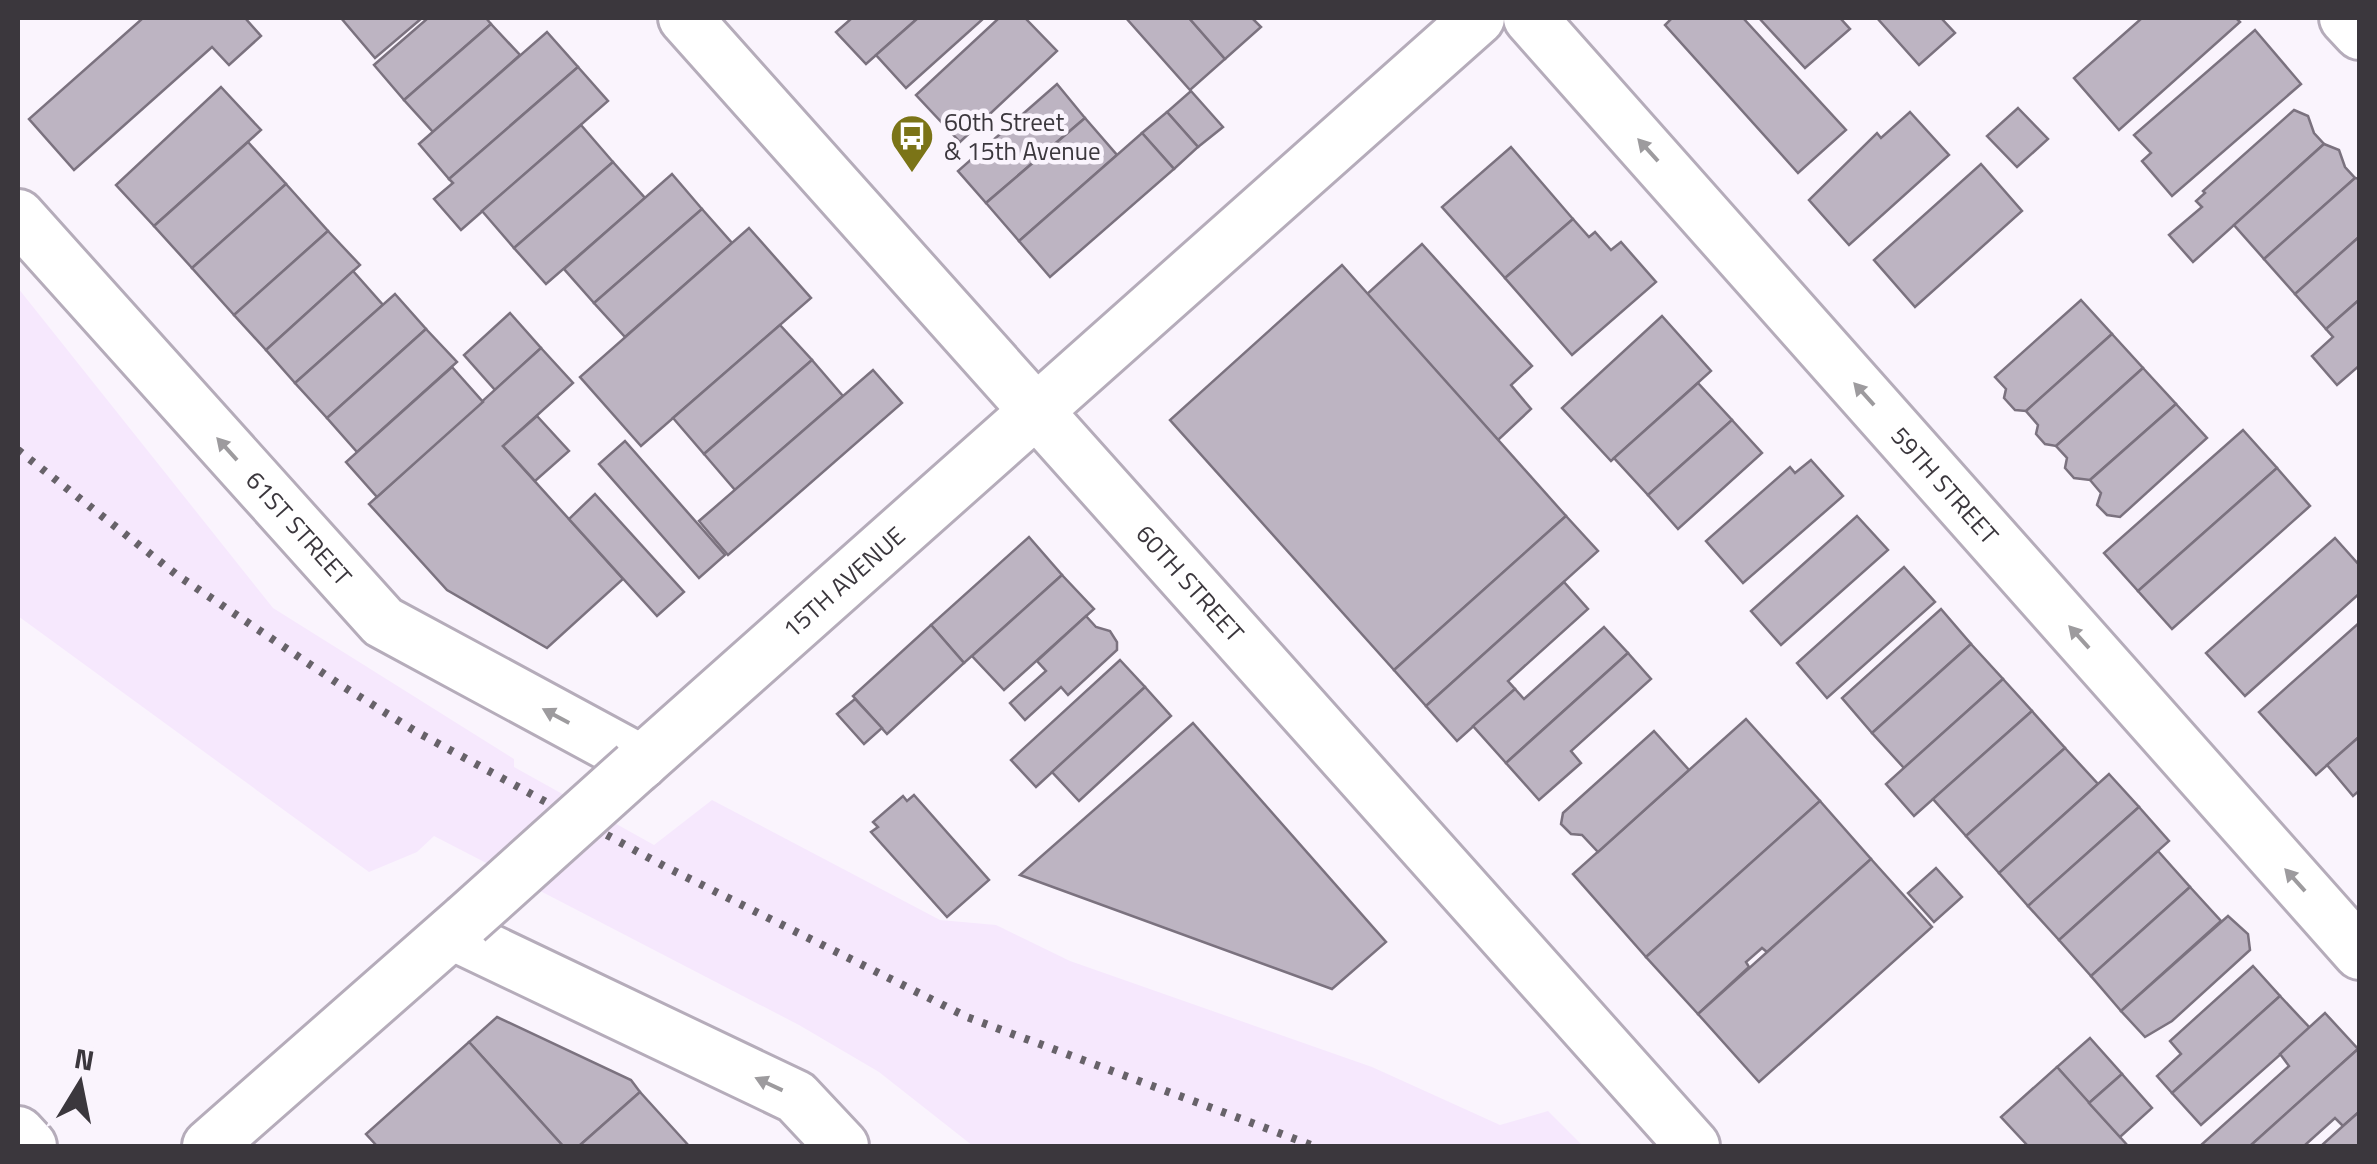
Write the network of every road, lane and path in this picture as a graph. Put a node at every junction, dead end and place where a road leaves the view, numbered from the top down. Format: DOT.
graph roads {
  1 [pos="686,18"];
  2 [pos="1478,18"];
  3 [pos="1530,18"];
  4 [pos="2346,18"];
  5 [pos="2360,32"];
  6 [pos="18,216"];
  7 [pos="1035,411"];
  8 [pos="639,765"];
  9 [pos="459,926"];
  10 [pos="2360,953"];
  11 [pos="18,1133"];
  12 [pos="30,1146"];
  13 [pos="209,1146"];
  14 [pos="842,1146"];
  15 [pos="1693,1146"];
  1 -- 7 [label="street, 60TH STREET"];
  2 -- 7 [label="street, 15TH AVENUE"];
  10 -- 3 [label="street, 59TH STREET, one-way"];
  4 -- 5 [label="street"];
  8 -- 6 [label="street, 61ST STREET, one-way"];
  7 -- 8 [label="street, 15TH AVENUE"];
  7 -- 15 [label="street, 60TH STREET"];
  8 -- 9 [label="street, 15TH AVENUE, bridge"];
  9 -- 13 [label="street, 15TH AVENUE"];
  14 -- 9 [label="street, one-way"];
  11 -- 12 [label="street"];
}
